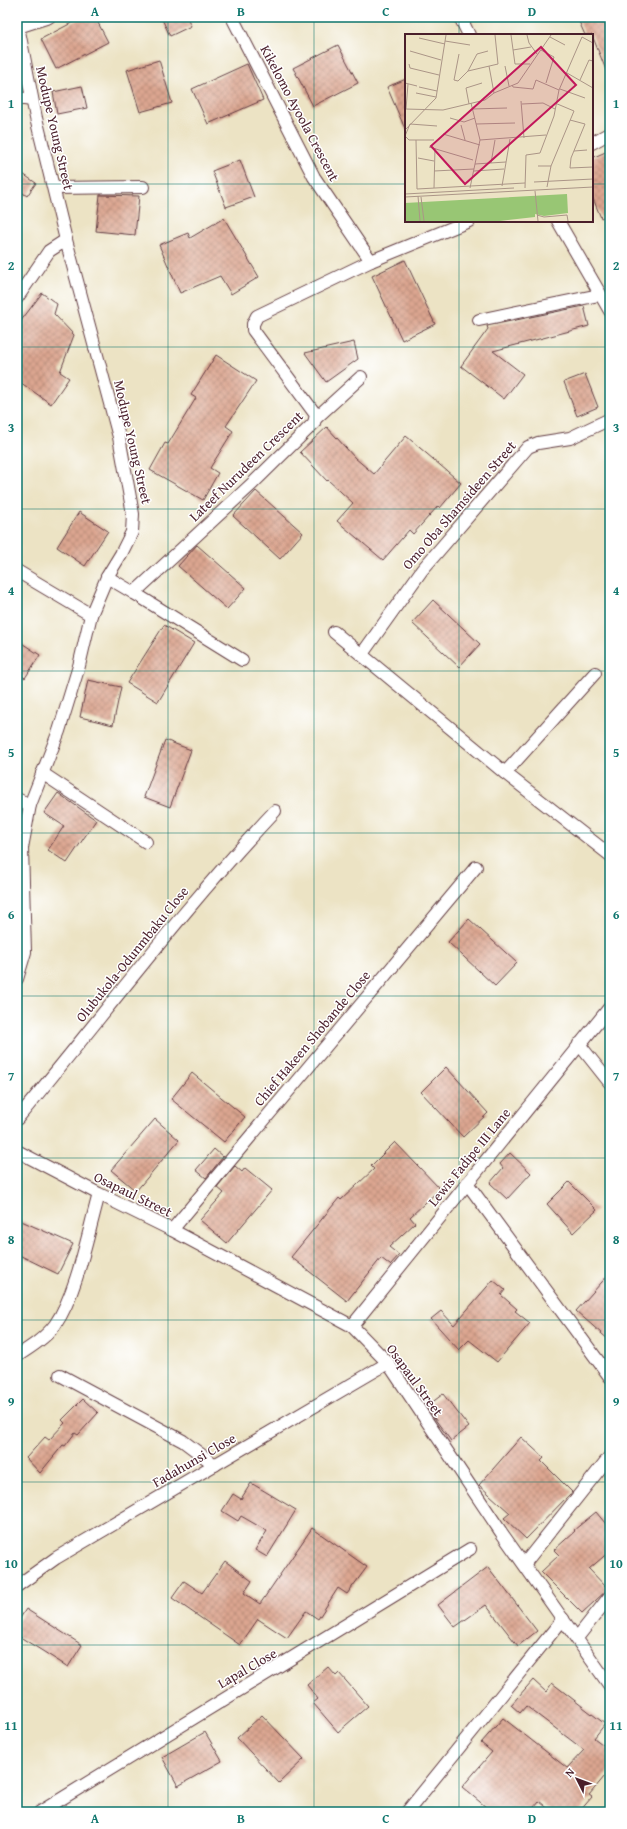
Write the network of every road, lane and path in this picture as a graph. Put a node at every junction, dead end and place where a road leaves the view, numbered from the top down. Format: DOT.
graph roads {
  1 [pos="49,17"];
  2 [pos="232,17"];
  3 [pos="460,17"];
  4 [pos="18,24"];
  5 [pos="468,34"];
  6 [pos="17,98"];
  7 [pos="32,100"];
  8 [pos="610,133"];
  9 [pos="593,142"];
  10 [pos="143,186"];
  11 [pos="54,188"];
  12 [pos="467,222"];
  13 [pos="559,222"];
  14 [pos="66,240"];
  15 [pos="371,261"];
  16 [pos="599,295"];
  17 [pos="17,298"];
  18 [pos="610,311"];
  19 [pos="479,320"];
  20 [pos="361,377"];
  21 [pos="316,418"];
  22 [pos="610,419"];
  23 [pos="17,571"];
  24 [pos="107,577"];
  25 [pos="134,593"];
  26 [pos="91,615"];
  27 [pos="334,632"];
  28 [pos="362,654"];
  29 [pos="242,660"];
  30 [pos="595,673"];
  31 [pos="42,773"];
  32 [pos="504,773"];
  33 [pos="17,799"];
  34 [pos="30,805"];
  35 [pos="275,810"];
  36 [pos="146,842"];
  37 [pos="610,855"];
  38 [pos="476,867"];
  39 [pos="17,979"];
  40 [pos="610,1007"];
  41 [pos="579,1044"];
  42 [pos="610,1083"];
  43 [pos="17,1119"];
  44 [pos="17,1151"];
  45 [pos="467,1183"];
  46 [pos="99,1194"];
  47 [pos="172,1230"];
  48 [pos="352,1326"];
  49 [pos="17,1356"];
  50 [pos="388,1363"];
  51 [pos="60,1375"];
  52 [pos="610,1377"];
  53 [pos="610,1456"];
  54 [pos="216,1465"];
  55 [pos="470,1549"];
  56 [pos="524,1563"];
  57 [pos="17,1586"];
  58 [pos="610,1596"];
  59 [pos="563,1619"];
  60 [pos="576,1638"];
  61 [pos="610,1686"];
  62 [pos="47,1810"];
  63 [pos="407,1812"];
  1 -- 4 [label="street"];
  2 -- 15 [label="street, Kikelomo Ayoola Crescent"];
  3 -- 5 [label="street"];
  4 -- 7 [label="street, Modupe Young Street"];
  6 -- 7 [label="street"];
  7 -- 11 [label="street, Modupe Young Street"];
  8 -- 9 [label="street"];
  10 -- 11 [label="street"];
  11 -- 14 [label="street, Modupe Young Street"];
  12 -- 15 [label="street, Lateef Nurudeen Crescent"];
  13 -- 16 [label="street"];
  14 -- 17 [label="street"];
  14 -- 24 [label="street, Modupe Young Street"];
  15 -- 21 [label="street, Lateef Nurudeen Crescent"];
  16 -- 18 [label="street"];
  16 -- 19 [label="street"];
  20 -- 21 [label="street"];
  21 -- 25 [label="street, Lateef Nurudeen Crescent"];
  22 -- 28 [label="street, Omo Oba Shamsideen Street"];
  23 -- 26 [label="street"];
  24 -- 25 [label="street"];
  24 -- 26 [label="street, Modupe Young Street"];
  25 -- 29 [label="street"];
  26 -- 31 [label="street, Modupe Young Street"];
  27 -- 28 [label="street"];
  28 -- 32 [label="street"];
  30 -- 32 [label="street"];
  31 -- 34 [label="street, Modupe Young Street"];
  31 -- 36 [label="street"];
  32 -- 37 [label="street"];
  33 -- 34 [label="street"];
  34 -- 39 [label="street, Modupe Young Street"];
  35 -- 43 [label="street, Olubukola-Odunmbaku Close"];
  38 -- 47 [label="street, Chief Hakeen Shobande Close"];
  40 -- 41 [label="street, Lewis Fadipe III Lane"];
  41 -- 42 [label="street"];
  41 -- 45 [label="street, Lewis Fadipe III Lane"];
  44 -- 46 [label="street, Osapaul Street"];
  45 -- 48 [label="street, Lewis Fadipe III Lane"];
  45 -- 52 [label="street"];
  46 -- 47 [label="street, Osapaul Street"];
  46 -- 49 [label="street"];
  47 -- 48 [label="street, Osapaul Street"];
  48 -- 50 [label="street, Osapaul Street"];
  50 -- 54 [label="street, Fadahunsi Close"];
  50 -- 56 [label="street, Osapaul Street"];
  51 -- 54 [label="street"];
  53 -- 56 [label="street"];
  54 -- 57 [label="street, Fadahunsi Close"];
  55 -- 62 [label="street, Lapal Close"];
  56 -- 59 [label="street, Osapaul Street"];
  58 -- 60 [label="street"];
  59 -- 60 [label="street, Osapaul Street"];
  59 -- 63 [label="street"];
  60 -- 61 [label="street, Osapaul Street"];
}
